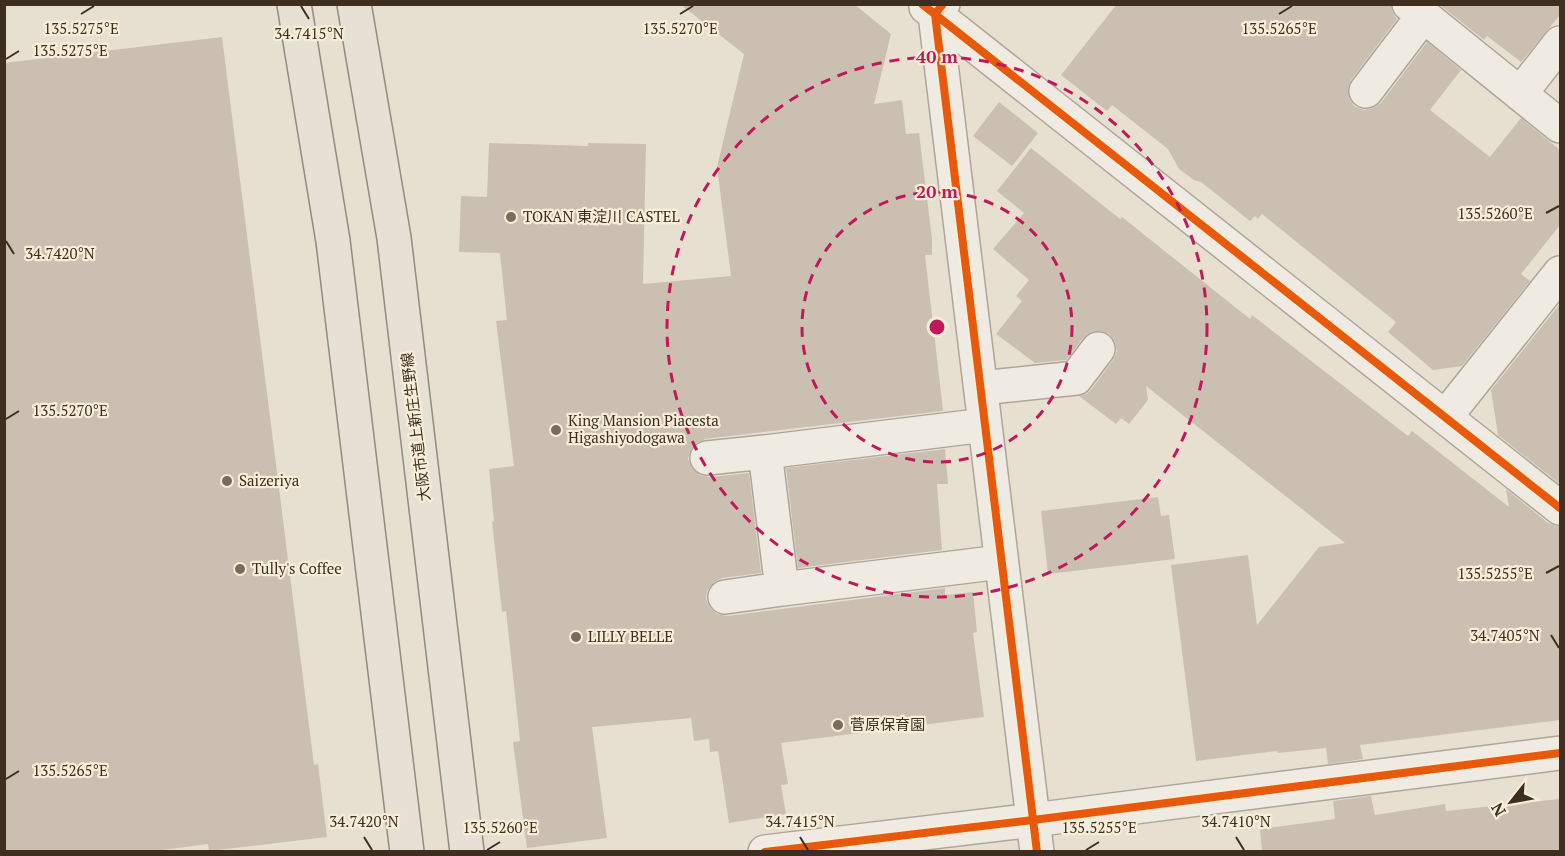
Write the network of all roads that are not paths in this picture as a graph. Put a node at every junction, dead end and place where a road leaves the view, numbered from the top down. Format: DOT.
graph roads {
  1 [pos="294,4"];
  2 [pos="354,4"];
  3 [pos="933,8"];
  4 [pos="1416,10"];
  5 [pos="1560,43"];
  6 [pos="1366,92"];
  7 [pos="1520,94"];
  8 [pos="1560,126"];
  9 [pos="1560,273"];
  10 [pos="1098,349"];
  11 [pos="981,388"];
  12 [pos="1446,416"];
  13 [pos="985,425"];
  14 [pos="765,452"];
  15 [pos="707,458"];
  16 [pos="1560,508"];
  17 [pos="1001,562"];
  18 [pos="782,589"];
  19 [pos="725,597"];
  20 [pos="1560,753"];
  21 [pos="1033,820"];
  22 [pos="407,852"];
  23 [pos="467,852"];
  24 [pos="765,852"];
  25 [pos="1037,852"];
  1 -- 22 [label="main road"];
  2 -- 23 [label="main road, 大阪市道上新庄生野線"];
  3 -- 11 [label="street"];
  3 -- 12 [label="street"];
  4 -- 6 [label="street"];
  4 -- 7 [label="street"];
  5 -- 7 [label="street"];
  7 -- 8 [label="street"];
  9 -- 12 [label="street"];
  10 -- 11 [label="street"];
  11 -- 13 [label="street"];
  12 -- 16 [label="street"];
  13 -- 14 [label="street"];
  13 -- 17 [label="street"];
  14 -- 15 [label="street"];
  14 -- 18 [label="street"];
  17 -- 18 [label="street"];
  17 -- 21 [label="street"];
  18 -- 19 [label="street"];
  20 -- 21 [label="street"];
  21 -- 24 [label="street"];
  21 -- 25 [label="street"];
}
